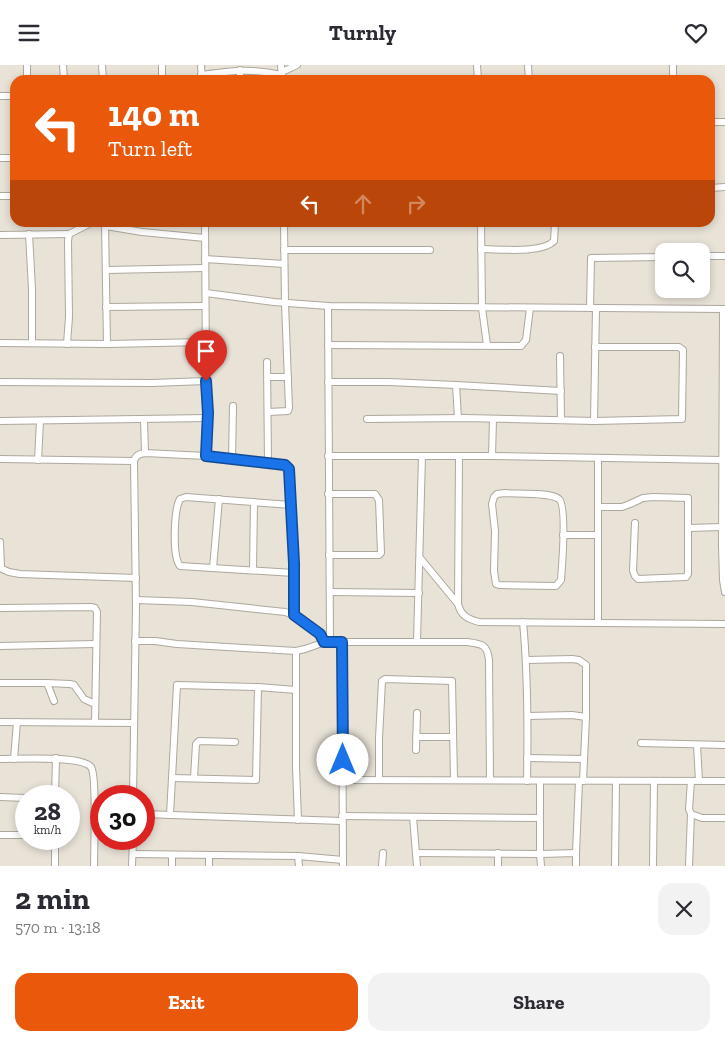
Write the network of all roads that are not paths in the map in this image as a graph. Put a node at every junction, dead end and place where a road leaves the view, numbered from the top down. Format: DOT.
graph roads {
  1 [pos="298,65"];
  2 [pos="242,68"];
  3 [pos="282,73"];
  4 [pos="214,75"];
  5 [pos="84,227"];
  6 [pos="106,227"];
  7 [pos="120,227"];
  8 [pos="205,227"];
  9 [pos="284,227"];
  10 [pos="481,227"];
  11 [pos="555,227"];
  12 [pos="29,234"];
  13 [pos="0,235"];
  14 [pos="70,235"];
  15 [pos="205,238"];
  16 [pos="481,249"];
  17 [pos="284,250"];
  18 [pos="430,250"];
  19 [pos="710,256"];
  20 [pos="725,256"];
  21 [pos="655,257"];
  22 [pos="205,259"];
  23 [pos="284,264"];
  24 [pos="205,268"];
  25 [pos="106,270"];
  26 [pos="206,293"];
  27 [pos="285,303"];
  28 [pos="206,306"];
  29 [pos="328,306"];
  30 [pos="106,307"];
  31 [pos="482,307"];
  32 [pos="530,308"];
  33 [pos="593,308"];
  34 [pos="724,309"];
  35 [pos="206,342"];
  36 [pos="0,343"];
  37 [pos="32,343"];
  38 [pos="67,344"];
  39 [pos="107,344"];
  40 [pos="328,345"];
  41 [pos="487,345"];
  42 [pos="595,347"];
  43 [pos="560,356"];
  44 [pos="268,362"];
  45 [pos="268,377"];
  46 [pos="288,377"];
  47 [pos="206,381"];
  48 [pos="0,382"];
  49 [pos="328,382"];
  50 [pos="456,385"];
  51 [pos="561,391"];
  52 [pos="233,406"];
  53 [pos="268,412"];
  54 [pos="208,418"];
  55 [pos="458,418"];
  56 [pos="144,419"];
  57 [pos="367,419"];
  58 [pos="493,419"];
  59 [pos="561,420"];
  60 [pos="0,421"];
  61 [pos="40,421"];
  62 [pos="594,421"];
  63 [pos="724,433"];
  64 [pos="145,453"];
  65 [pos="206,456"];
  66 [pos="328,456"];
  67 [pos="422,456"];
  68 [pos="459,456"];
  69 [pos="492,456"];
  70 [pos="0,459"];
  71 [pos="232,459"];
  72 [pos="598,459"];
  73 [pos="38,460"];
  74 [pos="722,460"];
  75 [pos="134,461"];
  76 [pos="268,463"];
  77 [pos="328,494"];
  78 [pos="219,499"];
  79 [pos="254,502"];
  80 [pos="292,505"];
  81 [pos="598,507"];
  82 [pos="724,508"];
  83 [pos="635,523"];
  84 [pos="722,527"];
  85 [pos="688,528"];
  86 [pos="563,535"];
  87 [pos="598,535"];
  88 [pos="0,541"];
  89 [pos="329,555"];
  90 [pos="420,558"];
  91 [pos="0,568"];
  92 [pos="213,568"];
  93 [pos="253,570"];
  94 [pos="294,573"];
  95 [pos="136,578"];
  96 [pos="330,592"];
  97 [pos="725,592"];
  98 [pos="419,593"];
  99 [pos="136,600"];
  100 [pos="458,604"];
  101 [pos="0,608"];
  102 [pos="294,615"];
  103 [pos="522,622"];
  104 [pos="598,623"];
  105 [pos="725,624"];
  106 [pos="135,641"];
  107 [pos="417,641"];
  108 [pos="327,642"];
  109 [pos="342,642"];
  110 [pos="95,644"];
  111 [pos="0,646"];
  112 [pos="296,651"];
  113 [pos="526,660"];
  114 [pos="0,683"];
  115 [pos="47,683"];
  116 [pos="258,687"];
  117 [pos="296,690"];
  118 [pos="54,701"];
  119 [pos="95,704"];
  120 [pos="417,713"];
  121 [pos="528,716"];
  122 [pos="586,717"];
  123 [pos="0,722"];
  124 [pos="17,722"];
  125 [pos="95,722"];
  126 [pos="134,723"];
  127 [pos="416,737"];
  128 [pos="454,737"];
  129 [pos="235,742"];
  130 [pos="641,743"];
  131 [pos="697,745"];
  132 [pos="725,745"];
  133 [pos="416,750"];
  134 [pos="56,758"];
  135 [pos="527,758"];
  136 [pos="0,759"];
  137 [pos="14,759"];
  138 [pos="584,759"];
  139 [pos="172,778"];
  140 [pos="194,778"];
  141 [pos="454,779"];
  142 [pos="490,779"];
  143 [pos="343,780"];
  144 [pos="379,780"];
  145 [pos="527,781"];
  146 [pos="540,781"];
  147 [pos="581,781"];
  148 [pos="616,781"];
  149 [pos="654,781"];
  150 [pos="691,781"];
  151 [pos="699,781"];
  152 [pos="725,781"];
  153 [pos="55,785"];
  154 [pos="133,785"];
  155 [pos="0,797"];
  156 [pos="15,798"];
  157 [pos="155,814"];
  158 [pos="690,814"];
  159 [pos="170,815"];
  160 [pos="414,817"];
  161 [pos="540,818"];
  162 [pos="725,818"];
  163 [pos="342,819"];
  164 [pos="298,820"];
  165 [pos="0,835"];
  166 [pos="15,835"];
  167 [pos="55,850"];
  168 [pos="133,850"];
  169 [pos="383,853"];
  170 [pos="416,853"];
  171 [pos="498,853"];
  172 [pos="576,853"];
  173 [pos="133,854"];
  174 [pos="540,854"];
  175 [pos="172,855"];
  176 [pos="209,856"];
  177 [pos="298,856"];
  178 [pos="343,863"];
  179 [pos="55,866"];
  180 [pos="94,866"];
  181 [pos="132,866"];
  182 [pos="172,866"];
  183 [pos="209,866"];
  184 [pos="299,866"];
  185 [pos="382,866"];
  186 [pos="417,866"];
  187 [pos="498,866"];
  188 [pos="541,866"];
  189 [pos="576,866"];
  190 [pos="615,866"];
  191 [pos="653,866"];
  192 [pos="689,866"];
  1 -- 3 [label="street"];
  2 -- 3 [label="street"];
  2 -- 4 [label="street"];
  5 -- 14 [label="street"];
  6 -- 25 [label="street"];
  7 -- 15 [label="street"];
  8 -- 15 [label="street"];
  9 -- 17 [label="street"];
  10 -- 16 [label="street"];
  11 -- 16 [label="street"];
  12 -- 13 [label="street"];
  12 -- 14 [label="street"];
  12 -- 37 [label="street"];
  14 -- 38 [label="street"];
  15 -- 22 [label="street"];
  16 -- 31 [label="street"];
  17 -- 18 [label="street"];
  17 -- 23 [label="street"];
  19 -- 20 [label="street"];
  21 -- 33 [label="street"];
  22 -- 23 [label="street"];
  22 -- 24 [label="street"];
  23 -- 27 [label="street"];
  24 -- 25 [label="street"];
  24 -- 26 [label="street"];
  25 -- 30 [label="street"];
  26 -- 27 [label="street"];
  26 -- 28 [label="street"];
  27 -- 29 [label="street"];
  27 -- 46 [label="street"];
  28 -- 30 [label="street"];
  28 -- 35 [label="street"];
  29 -- 31 [label="street"];
  29 -- 40 [label="street"];
  30 -- 39 [label="street"];
  31 -- 32 [label="street"];
  31 -- 41 [label="street"];
  32 -- 33 [label="street"];
  32 -- 41 [label="street"];
  33 -- 34 [label="street"];
  33 -- 42 [label="street"];
  34 -- 63 [label="street"];
  35 -- 39 [label="street"];
  35 -- 47 [label="street"];
  36 -- 37 [label="street"];
  37 -- 38 [label="street"];
  38 -- 39 [label="street"];
  40 -- 41 [label="street"];
  40 -- 49 [label="street"];
  42 -- 62 [label="street"];
  42 -- 62 [label="street"];
  43 -- 51 [label="street"];
  44 -- 45 [label="street"];
  45 -- 46 [label="street"];
  45 -- 53 [label="street"];
  46 -- 53 [label="street"];
  47 -- 48 [label="street"];
  47 -- 54 [label="street"];
  49 -- 50 [label="street"];
  49 -- 66 [label="street"];
  50 -- 51 [label="street"];
  50 -- 55 [label="street"];
  51 -- 59 [label="street"];
  52 -- 71 [label="street"];
  53 -- 76 [label="street"];
  54 -- 56 [label="street"];
  54 -- 65 [label="street"];
  55 -- 57 [label="street"];
  55 -- 58 [label="street"];
  56 -- 61 [label="street"];
  56 -- 64 [label="street"];
  58 -- 59 [label="street"];
  58 -- 69 [label="street"];
  59 -- 62 [label="street"];
  60 -- 61 [label="street"];
  61 -- 73 [label="street"];
  63 -- 74 [label="street"];
  64 -- 65 [label="street"];
  64 -- 75 [label="street"];
  65 -- 71 [label="street"];
  66 -- 67 [label="street"];
  66 -- 77 [label="street"];
  67 -- 68 [label="street"];
  67 -- 90 [label="street"];
  68 -- 69 [label="street"];
  68 -- 100 [label="street"];
  69 -- 72 [label="street"];
  70 -- 73 [label="street"];
  71 -- 76 [label="street"];
  72 -- 74 [label="street"];
  72 -- 81 [label="street"];
  73 -- 75 [label="street"];
  74 -- 82 [label="street"];
  75 -- 95 [label="street"];
  76 -- 80 [label="street"];
  77 -- 89 [label="street"];
  77 -- 89 [label="street"];
  78 -- 79 [label="street"];
  78 -- 92 [label="street"];
  78 -- 92 [label="street"];
  79 -- 80 [label="street"];
  79 -- 93 [label="street"];
  80 -- 94 [label="street"];
  81 -- 85 [label="street"];
  81 -- 87 [label="street"];
  82 -- 84 [label="street"];
  83 -- 85 [label="street"];
  84 -- 85 [label="street"];
  84 -- 97 [label="street"];
  86 -- 86 [label="street"];
  86 -- 87 [label="street"];
  87 -- 104 [label="street"];
  88 -- 91 [label="street"];
  89 -- 96 [label="street"];
  90 -- 98 [label="street"];
  90 -- 100 [label="street"];
  91 -- 95 [label="street"];
  92 -- 93 [label="street"];
  93 -- 94 [label="street"];
  94 -- 102 [label="street"];
  95 -- 99 [label="street"];
  96 -- 98 [label="street"];
  96 -- 108 [label="street"];
  98 -- 107 [label="street"];
  99 -- 102 [label="street"];
  99 -- 106 [label="street"];
  100 -- 103 [label="street"];
  101 -- 110 [label="street"];
  102 -- 108 [label="street"];
  103 -- 104 [label="street"];
  103 -- 113 [label="street"];
  104 -- 105 [label="street"];
  106 -- 112 [label="street"];
  106 -- 126 [label="street"];
  107 -- 109 [label="street"];
  107 -- 142 [label="street"];
  108 -- 109 [label="street"];
  108 -- 112 [label="street"];
  109 -- 143 [label="street"];
  110 -- 111 [label="street"];
  110 -- 119 [label="street"];
  112 -- 117 [label="street"];
  113 -- 121 [label="street"];
  113 -- 122 [label="street"];
  114 -- 115 [label="street"];
  115 -- 118 [label="street"];
  115 -- 119 [label="street"];
  116 -- 117 [label="street"];
  116 -- 139 [label="street"];
  116 -- 140 [label="street"];
  117 -- 164 [label="street"];
  119 -- 125 [label="street"];
  120 -- 127 [label="street"];
  121 -- 122 [label="street"];
  121 -- 135 [label="street"];
  122 -- 138 [label="street"];
  123 -- 124 [label="street"];
  124 -- 125 [label="street"];
  124 -- 137 [label="street"];
  125 -- 126 [label="street"];
  126 -- 154 [label="street"];
  127 -- 128 [label="street"];
  127 -- 133 [label="street"];
  128 -- 141 [label="street"];
  128 -- 144 [label="street"];
  129 -- 140 [label="street"];
  130 -- 131 [label="street"];
  131 -- 132 [label="street"];
  131 -- 151 [label="street"];
  134 -- 137 [label="street"];
  134 -- 153 [label="street"];
  134 -- 180 [label="street"];
  135 -- 138 [label="street"];
  135 -- 145 [label="street"];
  136 -- 137 [label="street"];
  138 -- 147 [label="street"];
  139 -- 140 [label="street"];
  139 -- 159 [label="street"];
  141 -- 142 [label="street"];
  141 -- 144 [label="street"];
  142 -- 145 [label="street"];
  143 -- 144 [label="street"];
  143 -- 163 [label="street"];
  145 -- 146 [label="street"];
  146 -- 147 [label="street"];
  146 -- 161 [label="street"];
  147 -- 148 [label="street"];
  147 -- 172 [label="street"];
  148 -- 149 [label="street"];
  148 -- 190 [label="street"];
  149 -- 150 [label="street"];
  149 -- 191 [label="street"];
  150 -- 151 [label="street"];
  150 -- 158 [label="street"];
  151 -- 152 [label="street"];
  155 -- 156 [label="street"];
  157 -- 159 [label="street"];
  158 -- 162 [label="street"];
  158 -- 192 [label="street"];
  159 -- 164 [label="street"];
  160 -- 161 [label="street"];
  160 -- 163 [label="street"];
  160 -- 170 [label="street"];
  161 -- 174 [label="street"];
  163 -- 164 [label="street"];
  163 -- 178 [label="street"];
  165 -- 166 [label="street"];
  167 -- 179 [label="street"];
  168 -- 173 [label="street"];
  169 -- 185 [label="street"];
  170 -- 171 [label="street"];
  170 -- 186 [label="street"];
  171 -- 174 [label="street"];
  171 -- 187 [label="street"];
  172 -- 174 [label="street"];
  172 -- 189 [label="street"];
  173 -- 175 [label="street"];
  173 -- 181 [label="street"];
  174 -- 188 [label="street"];
  175 -- 176 [label="street"];
  175 -- 182 [label="street"];
  176 -- 177 [label="street"];
  176 -- 183 [label="street"];
  177 -- 178 [label="street"];
  177 -- 184 [label="street"];
}
